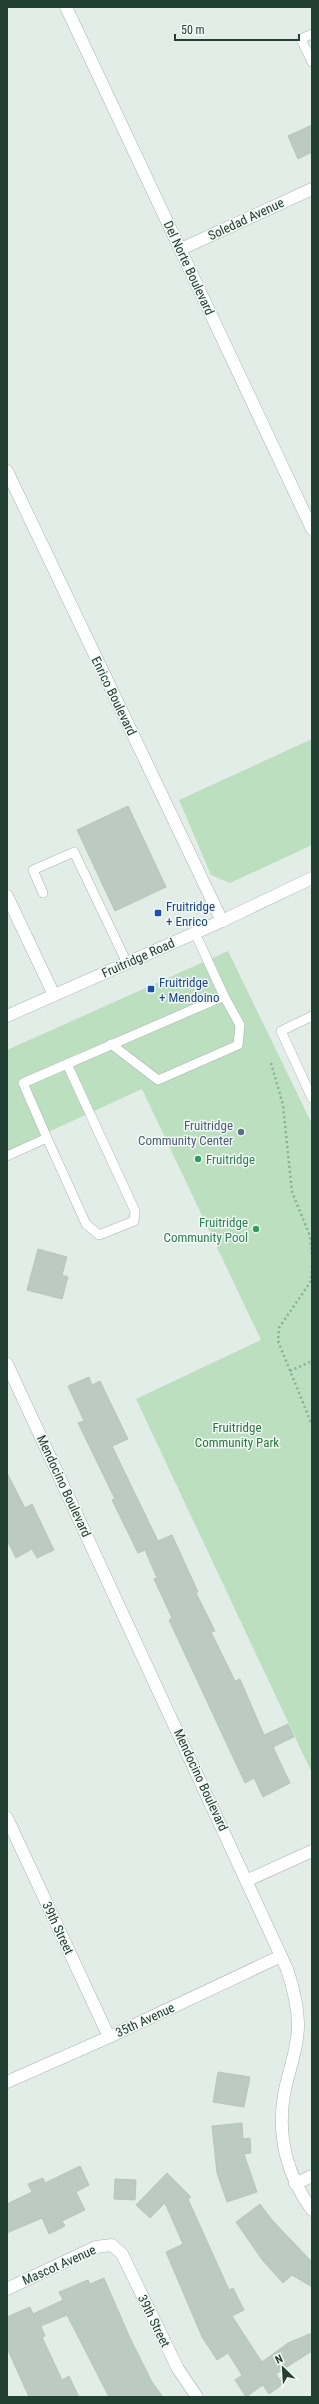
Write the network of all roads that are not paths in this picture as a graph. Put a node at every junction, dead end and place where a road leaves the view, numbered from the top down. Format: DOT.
graph roads {
  1 [pos="66,7"];
  2 [pos="312,34"];
  3 [pos="312,62"];
  4 [pos="312,189"];
  5 [pos="181,249"];
  6 [pos="7,471"];
  7 [pos="312,529"];
  8 [pos="312,878"];
  9 [pos="43,892"];
  10 [pos="7,896"];
  11 [pos="222,921"];
  12 [pos="195,933"];
  13 [pos="127,963"];
  14 [pos="54,994"];
  15 [pos="224,996"];
  16 [pos="7,1016"];
  17 [pos="312,1016"];
  18 [pos="111,1044"];
  19 [pos="67,1064"];
  20 [pos="312,1098"];
  21 [pos="47,1138"];
  22 [pos="7,1156"];
  23 [pos="9,1371"];
  24 [pos="7,1818"];
  25 [pos="312,1851"];
  26 [pos="248,1880"];
  27 [pos="282,1956"];
  28 [pos="109,2037"];
  29 [pos="7,2082"];
  30 [pos="312,2176"];
  31 [pos="295,2184"];
  32 [pos="312,2210"];
  33 [pos="112,2245"];
  34 [pos="7,2289"];
  35 [pos="197,2397"];
  1 -- 5 [label="street, Del Norte Boulevard"];
  2 -- 3 [label="lane"];
  4 -- 5 [label="street, Soledad Avenue"];
  5 -- 7 [label="street, Del Norte Boulevard"];
  6 -- 11 [label="street, Enrico Boulevard"];
  8 -- 11 [label="street, Fruitridge Road"];
  9 -- 13 [label="lane"];
  10 -- 14 [label="street"];
  11 -- 12 [label="street, Fruitridge Road"];
  12 -- 13 [label="street, Fruitridge Road"];
  12 -- 15 [label="lane"];
  13 -- 14 [label="street, Fruitridge Road"];
  14 -- 16 [label="street, Fruitridge Road"];
  15 -- 18 [label="lane"];
  15 -- 18 [label="lane"];
  17 -- 20 [label="lane"];
  18 -- 19 [label="lane"];
  19 -- 21 [label="lane"];
  19 -- 21 [label="lane"];
  21 -- 22 [label="lane"];
  23 -- 26 [label="street, Mendocino Boulevard"];
  24 -- 28 [label="street, 39th Street"];
  25 -- 26 [label="street"];
  26 -- 27 [label="street, Mendocino Boulevard"];
  27 -- 28 [label="street, 35th Avenue"];
  27 -- 31 [label="street, Mendocino Boulevard"];
  28 -- 29 [label="street, 35th Avenue"];
  30 -- 31 [label="street"];
  31 -- 32 [label="street, Mendocino Boulevard"];
  33 -- 34 [label="street, Mascot Avenue"];
  33 -- 35 [label="street, 39th Street"];
}
